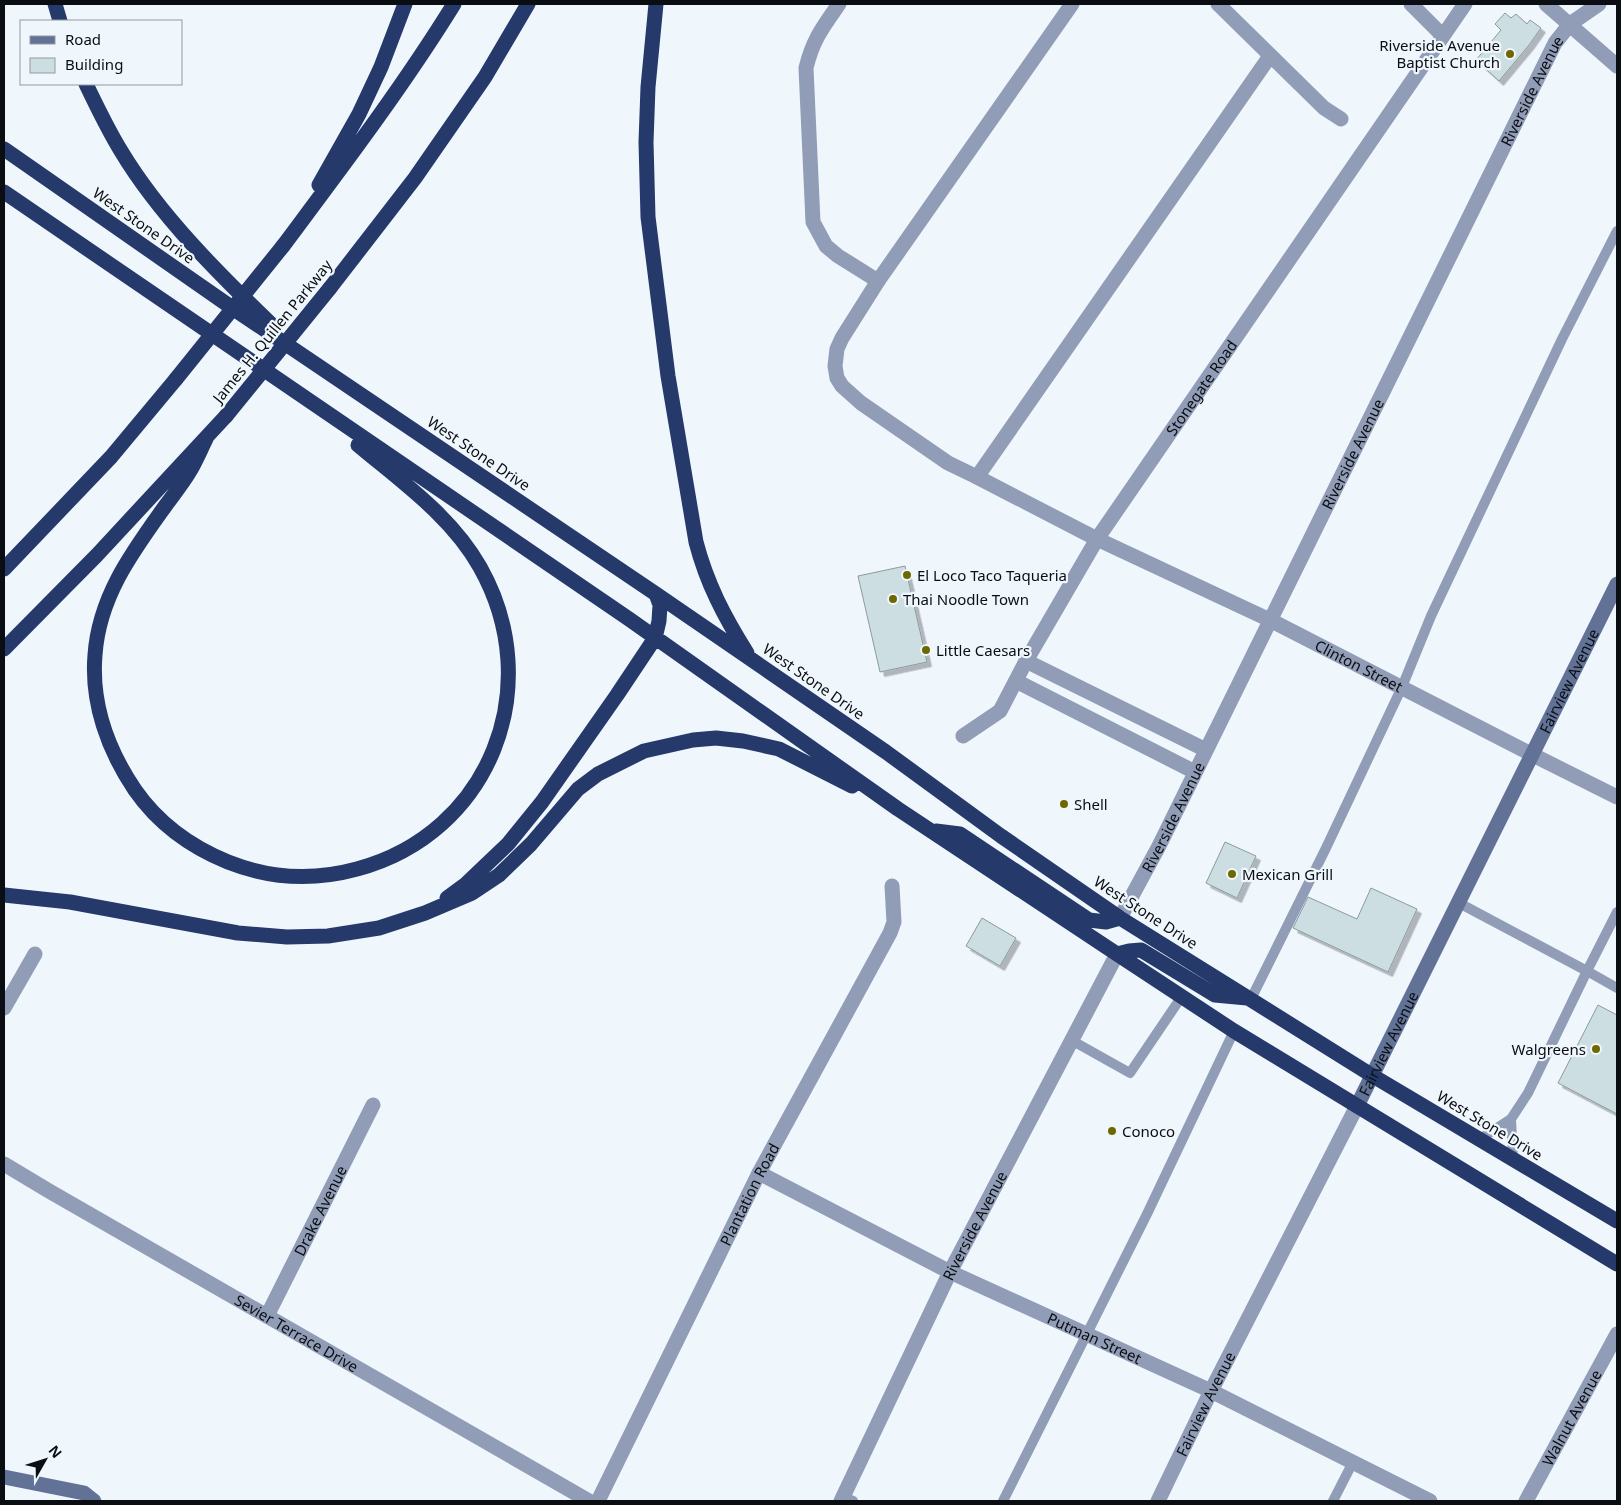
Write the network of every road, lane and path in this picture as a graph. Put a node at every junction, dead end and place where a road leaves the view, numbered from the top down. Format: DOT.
graph roads {
  1 [pos="55,4"];
  2 [pos="405,4"];
  3 [pos="454,4"];
  4 [pos="528,4"];
  5 [pos="656,4"];
  6 [pos="839,4"];
  7 [pos="1072,4"];
  8 [pos="1218,4"];
  9 [pos="1411,4"];
  10 [pos="1465,4"];
  11 [pos="1546,4"];
  12 [pos="1599,4"];
  13 [pos="60,20"];
  14 [pos="1570,24"];
  15 [pos="1443,36"];
  16 [pos="1270,56"];
  17 [pos="1617,66"];
  18 [pos="87,85"];
  19 [pos="1341,119"];
  20 [pos="4,149"];
  21 [pos="4,192"];
  22 [pos="1617,232"];
  23 [pos="283,246"];
  24 [pos="878,281"];
  25 [pos="298,351"];
  26 [pos="300,395"];
  27 [pos="206,439"];
  28 [pos="977,477"];
  29 [pos="1098,539"];
  30 [pos="4,569"];
  31 [pos="1617,584"];
  32 [pos="656,594"];
  33 [pos="1270,620"];
  34 [pos="655,638"];
  35 [pos="4,649"];
  36 [pos="750,658"];
  37 [pos="1026,661"];
  38 [pos="1016,681"];
  39 [pos="1402,687"];
  40 [pos="963,736"];
  41 [pos="1206,750"];
  42 [pos="1533,756"];
  43 [pos="1195,772"];
  44 [pos="1617,797"];
  45 [pos="898,809"];
  46 [pos="932,830"];
  47 [pos="892,886"];
  48 [pos="4,895"];
  49 [pos="1459,903"];
  50 [pos="1617,912"];
  51 [pos="425,914"];
  52 [pos="1120,918"];
  53 [pos="35,954"];
  54 [pos="1116,954"];
  55 [pos="1587,971"];
  56 [pos="1617,988"];
  57 [pos="1182,996"];
  58 [pos="1250,999"];
  59 [pos="4,1008"];
  60 [pos="1234,1030"];
  61 [pos="1071,1040"];
  62 [pos="1373,1076"];
  63 [pos="373,1105"];
  64 [pos="1357,1106"];
  65 [pos="1511,1119"];
  66 [pos="1480,1139"];
  67 [pos="1513,1159"];
  68 [pos="4,1164"];
  69 [pos="759,1174"];
  70 [pos="1617,1221"];
  71 [pos="1617,1264"];
  72 [pos="950,1272"];
  73 [pos="267,1316"];
  74 [pos="1087,1334"];
  75 [pos="1617,1334"];
  76 [pos="1211,1391"];
  77 [pos="1353,1462"];
  78 [pos="4,1477"];
  79 [pos="846,1500"];
  80 [pos="94,1501"];
  81 [pos="589,1501"];
  82 [pos="598,1501"];
  83 [pos="1004,1501"];
  84 [pos="1158,1501"];
  85 [pos="1333,1501"];
  86 [pos="1430,1501"];
  87 [pos="1526,1501"];
  1 -- 13 [label="highway"];
  2 -- 23 [label="highway"];
  3 -- 23 [label="highway"];
  4 -- 27 [label="highway, James H. Quillen Parkway, bridge"];
  5 -- 36 [label="highway"];
  6 -- 24 [label="street"];
  7 -- 24 [label="street, Clinton Street"];
  8 -- 16 [label="street"];
  9 -- 15 [label="street"];
  10 -- 15 [label="street, Stonegate Road"];
  11 -- 14 [label="street"];
  12 -- 14 [label="street, Riverside Avenue"];
  14 -- 17 [label="street"];
  14 -- 33 [label="street, Riverside Avenue"];
  15 -- 29 [label="street, Stonegate Road"];
  16 -- 19 [label="street"];
  16 -- 28 [label="street"];
  18 -- 25 [label="highway"];
  20 -- 25 [label="highway, West Stone Drive"];
  21 -- 26 [label="highway"];
  22 -- 39 [label="lane"];
  23 -- 30 [label="highway, bridge"];
  24 -- 28 [label="street, Clinton Street"];
  25 -- 32 [label="highway, West Stone Drive"];
  26 -- 27 [label="highway"];
  26 -- 34 [label="highway"];
  27 -- 35 [label="highway, James H. Quillen Parkway"];
  28 -- 29 [label="street, Clinton Street"];
  29 -- 33 [label="street, Clinton Street"];
  29 -- 37 [label="street, Stonegate Road"];
  31 -- 42 [label="street, Fairview Avenue"];
  32 -- 34 [label="highway"];
  32 -- 36 [label="highway, West Stone Drive"];
  33 -- 39 [label="street, Clinton Street"];
  33 -- 41 [label="street, Riverside Avenue"];
  34 -- 45 [label="highway"];
  34 -- 51 [label="highway"];
  36 -- 52 [label="highway, West Stone Drive"];
  37 -- 38 [label="street, Stonegate Road"];
  37 -- 41 [label="street"];
  38 -- 40 [label="street, Stonegate Road"];
  38 -- 43 [label="street"];
  39 -- 42 [label="street, Clinton Street"];
  39 -- 58 [label="lane"];
  41 -- 43 [label="street, Riverside Avenue"];
  42 -- 44 [label="street, Clinton Street"];
  42 -- 49 [label="street, Fairview Avenue"];
  43 -- 52 [label="street, Riverside Avenue"];
  45 -- 46 [label="highway"];
  45 -- 51 [label="highway"];
  46 -- 52 [label="highway"];
  46 -- 54 [label="highway"];
  47 -- 69 [label="street, Plantation Road"];
  48 -- 51 [label="highway"];
  49 -- 55 [label="lane"];
  49 -- 62 [label="street, Fairview Avenue"];
  50 -- 55 [label="lane"];
  52 -- 58 [label="highway, West Stone Drive"];
  53 -- 59 [label="street"];
  54 -- 57 [label="highway"];
  54 -- 58 [label="highway"];
  54 -- 61 [label="street, Riverside Avenue"];
  55 -- 56 [label="lane"];
  55 -- 65 [label="lane"];
  57 -- 60 [label="highway"];
  57 -- 61 [label="lane"];
  58 -- 62 [label="highway, West Stone Drive"];
  60 -- 64 [label="highway"];
  60 -- 74 [label="lane"];
  61 -- 72 [label="street, Riverside Avenue"];
  62 -- 64 [label="street, Fairview Avenue"];
  62 -- 66 [label="highway, West Stone Drive"];
  63 -- 73 [label="street, Drake Avenue"];
  64 -- 71 [label="highway"];
  64 -- 76 [label="street, Fairview Avenue"];
  65 -- 66 [label="lane"];
  65 -- 67 [label="lane"];
  66 -- 67 [label="highway, West Stone Drive"];
  67 -- 70 [label="highway, West Stone Drive"];
  68 -- 73 [label="street, Sevier Terrace Drive"];
  69 -- 72 [label="street, Putman Street"];
  69 -- 82 [label="street, Plantation Road"];
  72 -- 74 [label="street, Putman Street"];
  72 -- 79 [label="street, Riverside Avenue"];
  73 -- 81 [label="street, Sevier Terrace Drive"];
  74 -- 76 [label="street, Putman Street"];
  74 -- 83 [label="lane"];
  75 -- 87 [label="street, Walnut Avenue"];
  76 -- 77 [label="street, Putman Street"];
  76 -- 84 [label="street, Fairview Avenue"];
  77 -- 85 [label="lane"];
  77 -- 86 [label="street, Putman Street"];
  78 -- 80 [label="street"];
}
